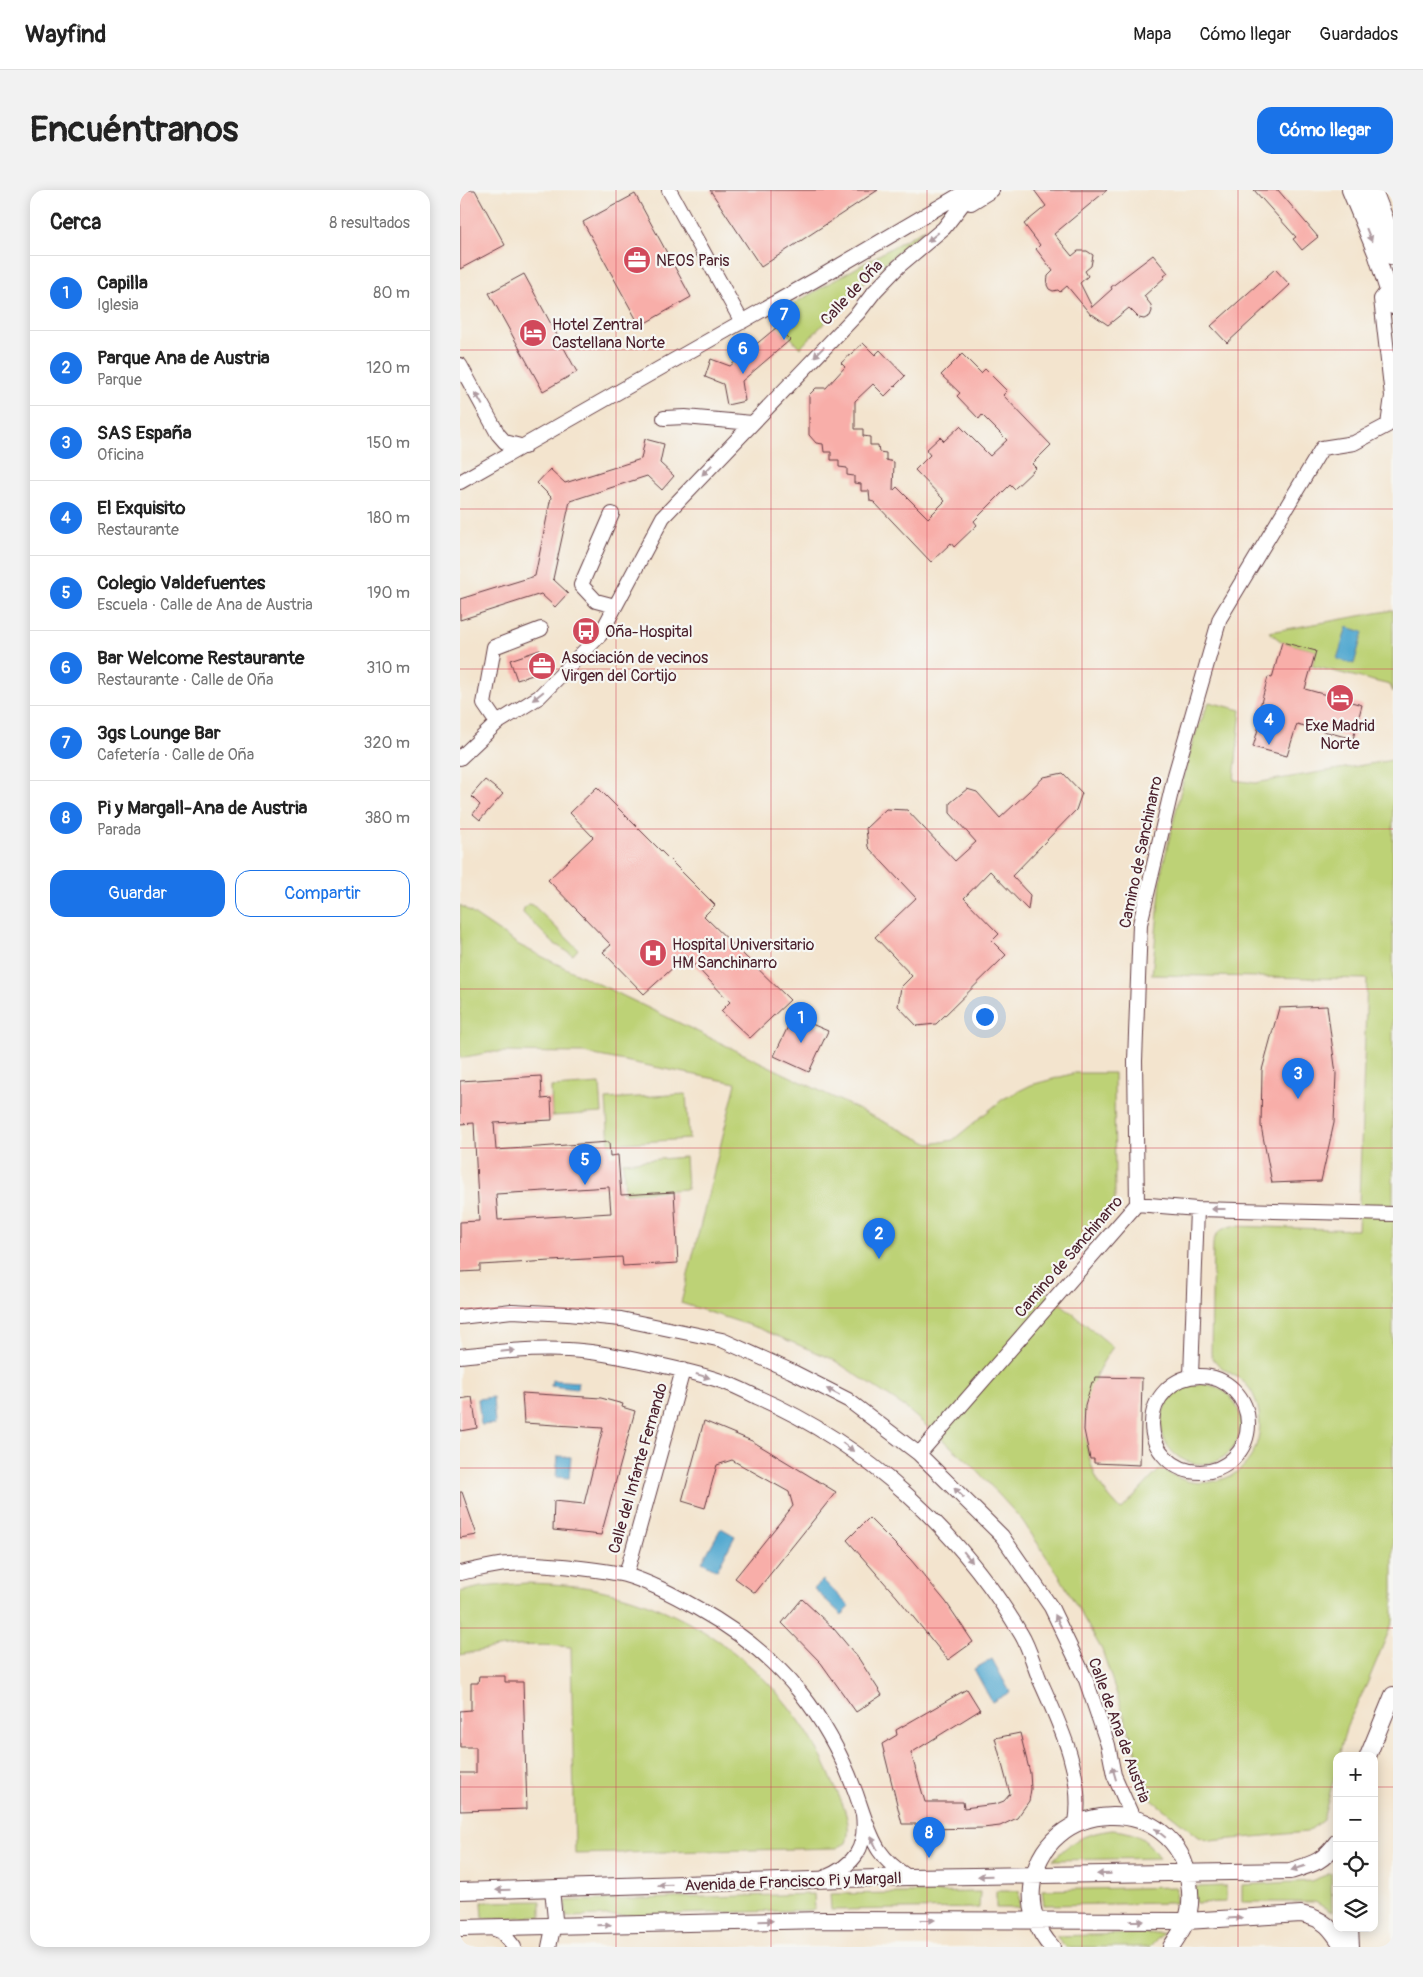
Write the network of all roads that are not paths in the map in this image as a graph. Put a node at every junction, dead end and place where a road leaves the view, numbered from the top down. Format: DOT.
graph roads {
  1 [pos="669,190"];
  2 [pos="968,190"];
  3 [pos="978,190"];
  4 [pos="992,190"];
  5 [pos="1350,190"];
  6 [pos="1369,190"];
  7 [pos="959,210"];
  8 [pos="911,223"];
  9 [pos="1393,252"];
  10 [pos="1391,300"];
  11 [pos="742,322"];
  12 [pos="460,365"];
  13 [pos="664,418"];
  14 [pos="752,423"];
  15 [pos="498,434"];
  16 [pos="524,447"];
  17 [pos="494,464"];
  18 [pos="460,482"];
  19 [pos="612,514"];
  20 [pos="616,606"];
  21 [pos="541,629"];
  22 [pos="497,723"];
  23 [pos="460,758"];
  24 [pos="1137,1204"];
  25 [pos="1197,1209"];
  26 [pos="1393,1214"];
  27 [pos="460,1317"];
  28 [pos="460,1356"];
  29 [pos="683,1370"];
  30 [pos="1190,1376"];
  31 [pos="920,1454"];
  32 [pos="460,1573"];
  33 [pos="626,1575"];
  34 [pos="1393,1695"];
  35 [pos="1370,1752"];
  36 [pos="863,1814"];
  37 [pos="1133,1818"];
  38 [pos="1076,1823"];
  39 [pos="1333,1848"];
  40 [pos="1188,1872"];
  41 [pos="1034,1875"];
  42 [pos="908,1877"];
  43 [pos="822,1879"];
  44 [pos="552,1889"];
  45 [pos="460,1891"];
  46 [pos="1036,1921"];
  47 [pos="1186,1921"];
  48 [pos="555,1926"];
  49 [pos="460,1928"];
  50 [pos="492,1928"];
  51 [pos="1350,1932"];
  52 [pos="514,1947"];
  53 [pos="549,1947"];
  54 [pos="1052,1947"];
  55 [pos="1171,1947"];
  56 [pos="1344,1947"];
  57 [pos="1351,1947"];
  1 -- 11 [label="street"];
  2 -- 8 [label="street"];
  3 -- 7 [label="street, Calle de Oña"];
  4 -- 7 [label="street"];
  5 -- 10 [label="street, one-way"];
  6 -- 9 [label="highway"];
  7 -- 8 [label="street"];
  7 -- 14 [label="street, Calle de Oña, one-way"];
  8 -- 11 [label="street"];
  10 -- 24 [label="street, Camino de Sanchinarro"];
  11 -- 16 [label="street"];
  15 -- 12 [label="street, one-way"];
  13 -- 14 [label="street"];
  14 -- 20 [label="street, Calle de Oña, one-way"];
  15 -- 16 [label="street"];
  15 -- 17 [label="street"];
  16 -- 17 [label="street"];
  17 -- 18 [label="street"];
  19 -- 20 [label="street"];
  20 -- 22 [label="street, Calle de Oña, one-way"];
  21 -- 22 [label="street"];
  22 -- 23 [label="street, Calle de Oña"];
  24 -- 25 [label="street"];
  24 -- 31 [label="street, Camino de Sanchinarro"];
  26 -- 25 [label="street, one-way"];
  25 -- 30 [label="street"];
  31 -- 27 [label="street, Calle de Ana de Austria, one-way"];
  28 -- 29 [label="street, one-way"];
  29 -- 33 [label="street, Calle del Infante Fernando"];
  29 -- 38 [label="street, one-way"];
  30 -- 30 [label="street"];
  37 -- 31 [label="street, Calle de Ana de Austria, one-way"];
  32 -- 33 [label="street"];
  33 -- 36 [label="street"];
  34 -- 35 [label="street"];
  42 -- 36 [label="street, one-way"];
  36 -- 43 [label="street"];
  37 -- 38 [label="street"];
  40 -- 37 [label="street, one-way"];
  38 -- 41 [label="street"];
  39 -- 40 [label="street, Avenida de Francisco Pi y Margall, one-way"];
  40 -- 41 [label="street, Avenida de Francisco Pi y Margall, one-way"];
  40 -- 47 [label="street"];
  41 -- 42 [label="street, Avenida de Francisco Pi y Margall, one-way"];
  41 -- 46 [label="street"];
  42 -- 43 [label="street, Avenida de Francisco Pi y Margall"];
  43 -- 44 [label="street, Avenida de Francisco Pi y Margall, one-way"];
  44 -- 45 [label="street, Avenida de Francisco Pi y Margall, one-way"];
  44 -- 48 [label="street"];
  46 -- 47 [label="street, one-way"];
  48 -- 46 [label="street, one-way"];
  46 -- 54 [label="street"];
  47 -- 55 [label="street"];
  47 -- 56 [label="street, one-way"];
  48 -- 50 [label="street"];
  48 -- 53 [label="street"];
  49 -- 50 [label="street"];
  50 -- 52 [label="street"];
  51 -- 57 [label="street"];
}
